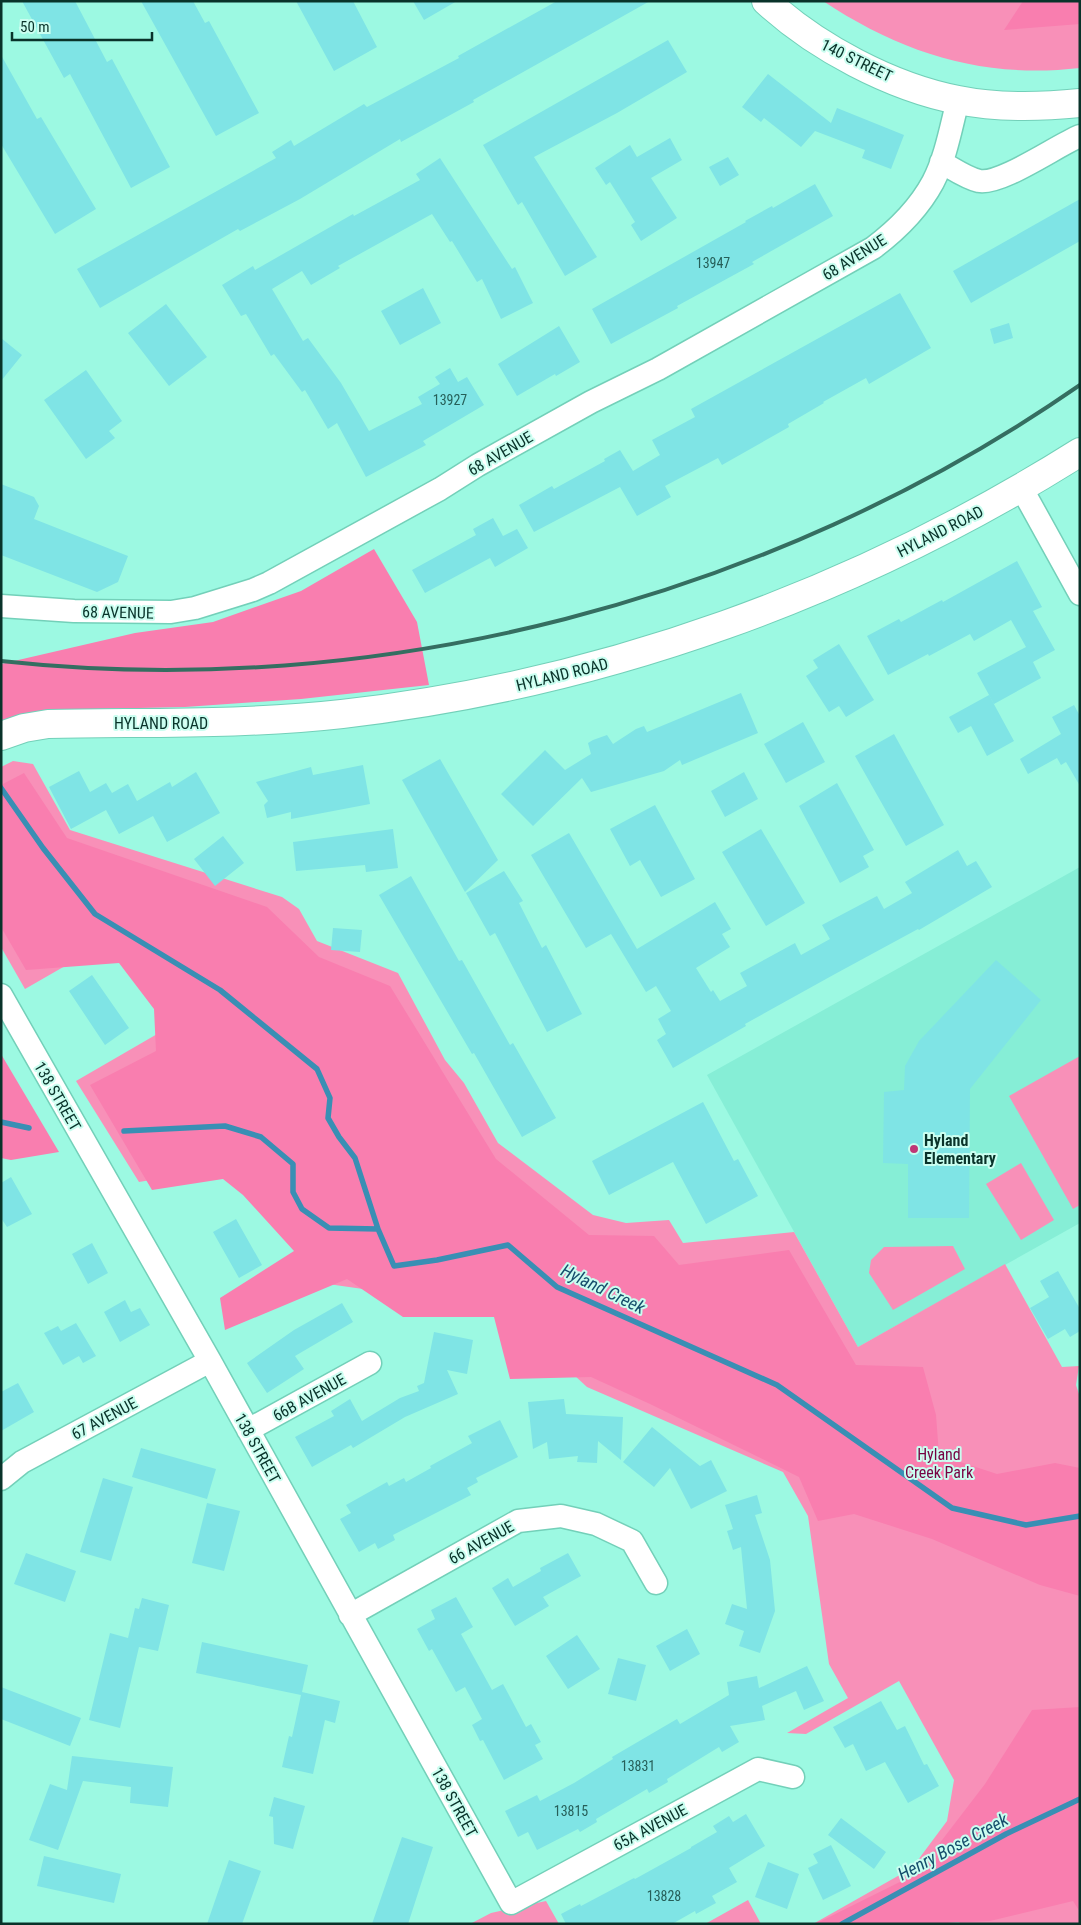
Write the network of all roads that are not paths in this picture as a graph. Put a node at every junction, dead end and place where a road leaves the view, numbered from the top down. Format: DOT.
graph roads {
  1 [pos="766,1"];
  2 [pos="958,100"];
  3 [pos="1080,103"];
  4 [pos="1080,136"];
  5 [pos="941,162"];
  6 [pos="1080,452"];
  7 [pos="1022,488"];
  8 [pos="1080,594"];
  9 [pos="1,606"];
  10 [pos="1,736"];
  11 [pos="1,995"];
  12 [pos="210,1361"];
  13 [pos="370,1363"];
  14 [pos="248,1430"];
  15 [pos="1,1479"];
  16 [pos="656,1583"];
  17 [pos="350,1615"];
  18 [pos="793,1777"];
  19 [pos="512,1903"];
  1 -- 2 [label="street, 140 STREET"];
  2 -- 3 [label="street"];
  2 -- 5 [label="street, 68 AVENUE"];
  4 -- 5 [label="street"];
  5 -- 9 [label="street, 68 AVENUE"];
  6 -- 7 [label="street, HYLAND ROAD"];
  7 -- 8 [label="street"];
  7 -- 10 [label="street, HYLAND ROAD"];
  11 -- 12 [label="street, 138 STREET"];
  12 -- 14 [label="street, 138 STREET"];
  12 -- 15 [label="street, 67 AVENUE"];
  13 -- 14 [label="street, 66B AVENUE"];
  14 -- 17 [label="street, 138 STREET"];
  16 -- 17 [label="street, 66 AVENUE"];
  17 -- 19 [label="street, 138 STREET"];
  18 -- 19 [label="street, 65A AVENUE"];
}
